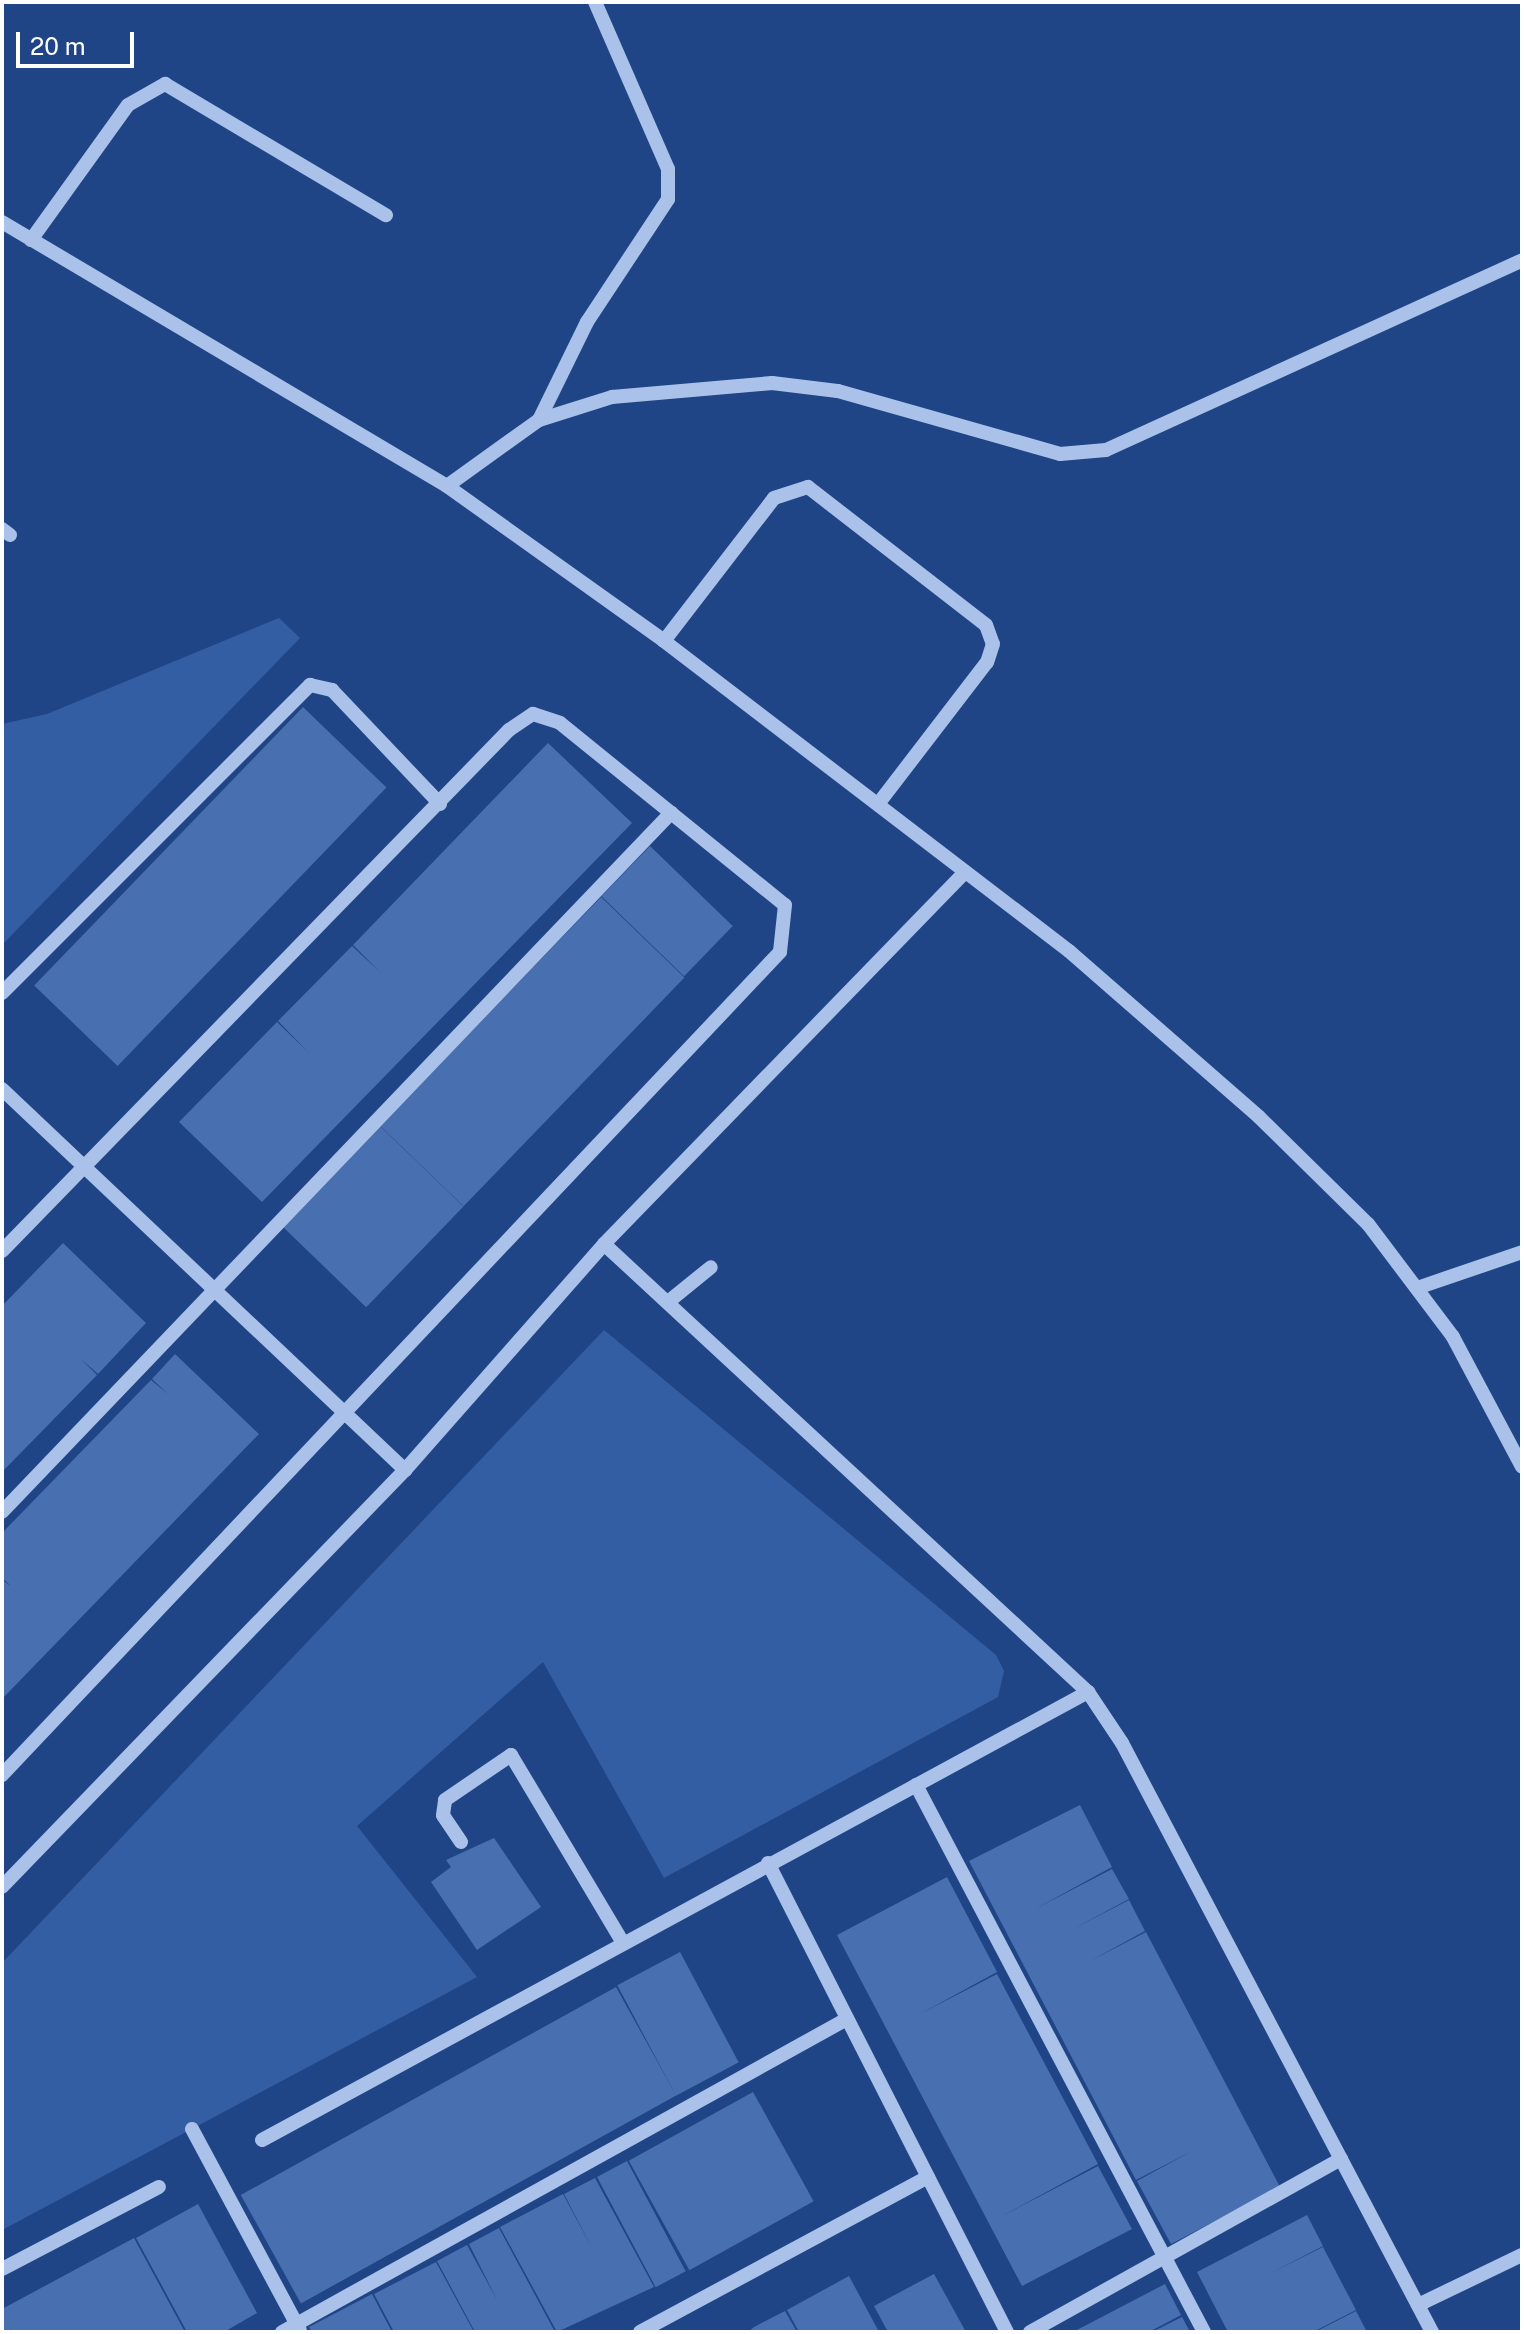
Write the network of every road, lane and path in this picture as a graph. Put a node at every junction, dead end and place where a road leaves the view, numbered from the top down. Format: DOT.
graph roads {
  1 [pos="595,2"];
  2 [pos="386,215"];
  3 [pos="2,222"];
  4 [pos="31,240"];
  5 [pos="1522,260"];
  6 [pos="539,420"];
  7 [pos="447,486"];
  8 [pos="664,641"];
  9 [pos="440,804"];
  10 [pos="878,804"];
  11 [pos="671,813"];
  12 [pos="965,872"];
  13 [pos="2,993"];
  14 [pos="2,1089"];
  15 [pos="84,1165"];
  16 [pos="604,1244"];
  17 [pos="2,1251"];
  18 [pos="1522,1252"];
  19 [pos="711,1267"];
  20 [pos="1420,1287"];
  21 [pos="216,1289"];
  22 [pos="668,1302"];
  23 [pos="342,1411"];
  24 [pos="1522,1467"];
  25 [pos="405,1470"];
  26 [pos="2,1512"];
  27 [pos="1088,1692"];
  28 [pos="2,1775"];
  29 [pos="916,1785"];
  30 [pos="461,1842"];
  31 [pos="768,1863"];
  32 [pos="2,1887"];
  33 [pos="622,1941"];
  34 [pos="847,2019"];
  35 [pos="192,2129"];
  36 [pos="262,2140"];
  37 [pos="1341,2159"];
  38 [pos="928,2177"];
  39 [pos="159,2187"];
  40 [pos="1163,2254"];
  41 [pos="1522,2255"];
  42 [pos="2,2269"];
  43 [pos="1418,2305"];
  44 [pos="300,2328"];
  45 [pos="282,2332"];
  46 [pos="640,2332"];
  47 [pos="1007,2332"];
  48 [pos="1030,2332"];
  49 [pos="1204,2332"];
  50 [pos="1432,2332"];
  1 -- 6 [label="street"];
  2 -- 4 [label="street"];
  3 -- 4 [label="street"];
  4 -- 7 [label="street"];
  5 -- 6 [label="street"];
  6 -- 7 [label="street"];
  7 -- 8 [label="street"];
  8 -- 10 [label="street"];
  8 -- 10 [label="street"];
  9 -- 11 [label="street"];
  9 -- 13 [label="street"];
  9 -- 15 [label="street"];
  10 -- 12 [label="street"];
  11 -- 21 [label="street"];
  11 -- 23 [label="street"];
  12 -- 16 [label="street"];
  12 -- 20 [label="street"];
  14 -- 15 [label="street"];
  15 -- 17 [label="street"];
  15 -- 21 [label="street"];
  16 -- 22 [label="street"];
  16 -- 25 [label="street"];
  18 -- 20 [label="street"];
  19 -- 22 [label="street"];
  20 -- 24 [label="street"];
  21 -- 23 [label="street"];
  21 -- 26 [label="street"];
  22 -- 27 [label="street"];
  23 -- 25 [label="street"];
  23 -- 28 [label="street"];
  25 -- 32 [label="street"];
  27 -- 29 [label="street"];
  27 -- 37 [label="street"];
  29 -- 31 [label="street"];
  29 -- 40 [label="street"];
  30 -- 33 [label="street"];
  31 -- 33 [label="street"];
  31 -- 34 [label="street"];
  33 -- 36 [label="street"];
  34 -- 38 [label="street"];
  34 -- 44 [label="street"];
  35 -- 44 [label="street"];
  37 -- 40 [label="street"];
  37 -- 43 [label="street"];
  38 -- 46 [label="street"];
  38 -- 47 [label="street"];
  39 -- 42 [label="street"];
  40 -- 48 [label="street"];
  40 -- 49 [label="street"];
  41 -- 43 [label="street"];
  43 -- 50 [label="street"];
  44 -- 45 [label="street"];
}
